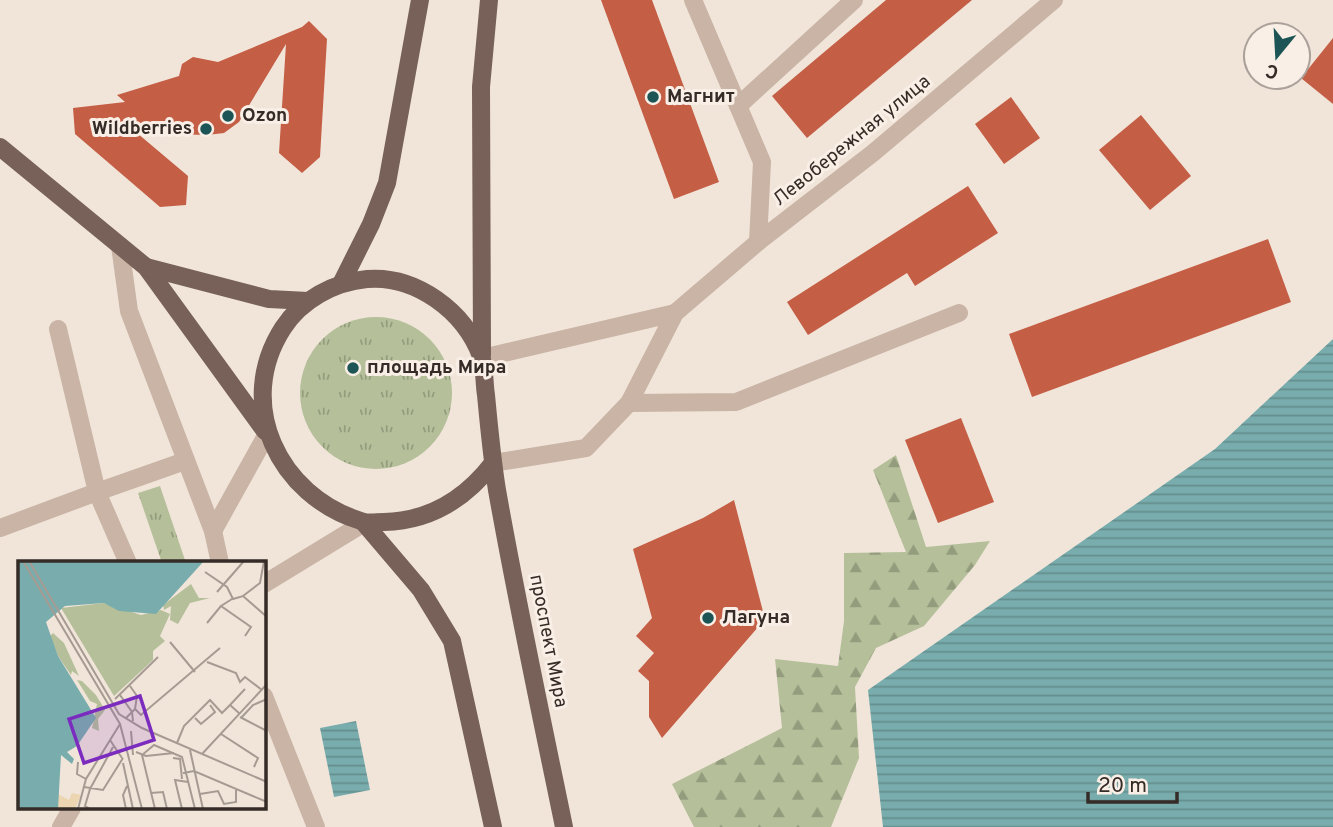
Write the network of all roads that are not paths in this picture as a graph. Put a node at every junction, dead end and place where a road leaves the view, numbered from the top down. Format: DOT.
graph roads {
  1 [pos="420,0"];
  2 [pos="489,0"];
  3 [pos="693,0"];
  4 [pos="854,0"];
  5 [pos="1055,0"];
  6 [pos="738,106"];
  7 [pos="0,146"];
  8 [pos="758,242"];
  9 [pos="120,246"];
  10 [pos="146,267"];
  11 [pos="341,284"];
  12 [pos="308,301"];
  13 [pos="675,313"];
  14 [pos="959,313"];
  15 [pos="58,329"];
  16 [pos="482,358"];
  17 [pos="629,403"];
  18 [pos="267,433"];
  19 [pos="185,461"];
  20 [pos="493,463"];
  21 [pos="97,492"];
  22 [pos="364,523"];
  23 [pos="0,528"];
  24 [pos="213,531"];
  25 [pos="127,561"];
  26 [pos="220,561"];
  27 [pos="266,582"];
  28 [pos="266,701"];
  29 [pos="71,810"];
  30 [pos="61,827"];
  31 [pos="316,827"];
  32 [pos="493,827"];
  33 [pos="564,827"];
  1 -- 11 [label="main road"];
  2 -- 16 [label="main road"];
  3 -- 6 [label="street"];
  4 -- 6 [label="street"];
  5 -- 8 [label="street, Левобережная улица"];
  6 -- 8 [label="street"];
  7 -- 9 [label="main road"];
  8 -- 13 [label="street, Левобережная улица"];
  9 -- 10 [label="main road"];
  9 -- 19 [label="street"];
  10 -- 12 [label="main road"];
  10 -- 18 [label="main road"];
  11 -- 12 [label="main road"];
  11 -- 16 [label="main road"];
  12 -- 18 [label="main road"];
  13 -- 16 [label="street, Левобережная улица"];
  13 -- 17 [label="street, Левобережная улица"];
  14 -- 17 [label="street"];
  15 -- 21 [label="street"];
  16 -- 20 [label="main road"];
  17 -- 20 [label="street, Левобережная улица"];
  18 -- 22 [label="main road"];
  18 -- 24 [label="street"];
  19 -- 21 [label="street"];
  19 -- 24 [label="street"];
  20 -- 22 [label="main road"];
  20 -- 33 [label="main road, проспект Мира"];
  21 -- 23 [label="street"];
  21 -- 25 [label="street"];
  22 -- 27 [label="street"];
  22 -- 32 [label="main road"];
  24 -- 26 [label="street"];
  28 -- 31 [label="street"];
  29 -- 30 [label="street"];
}
